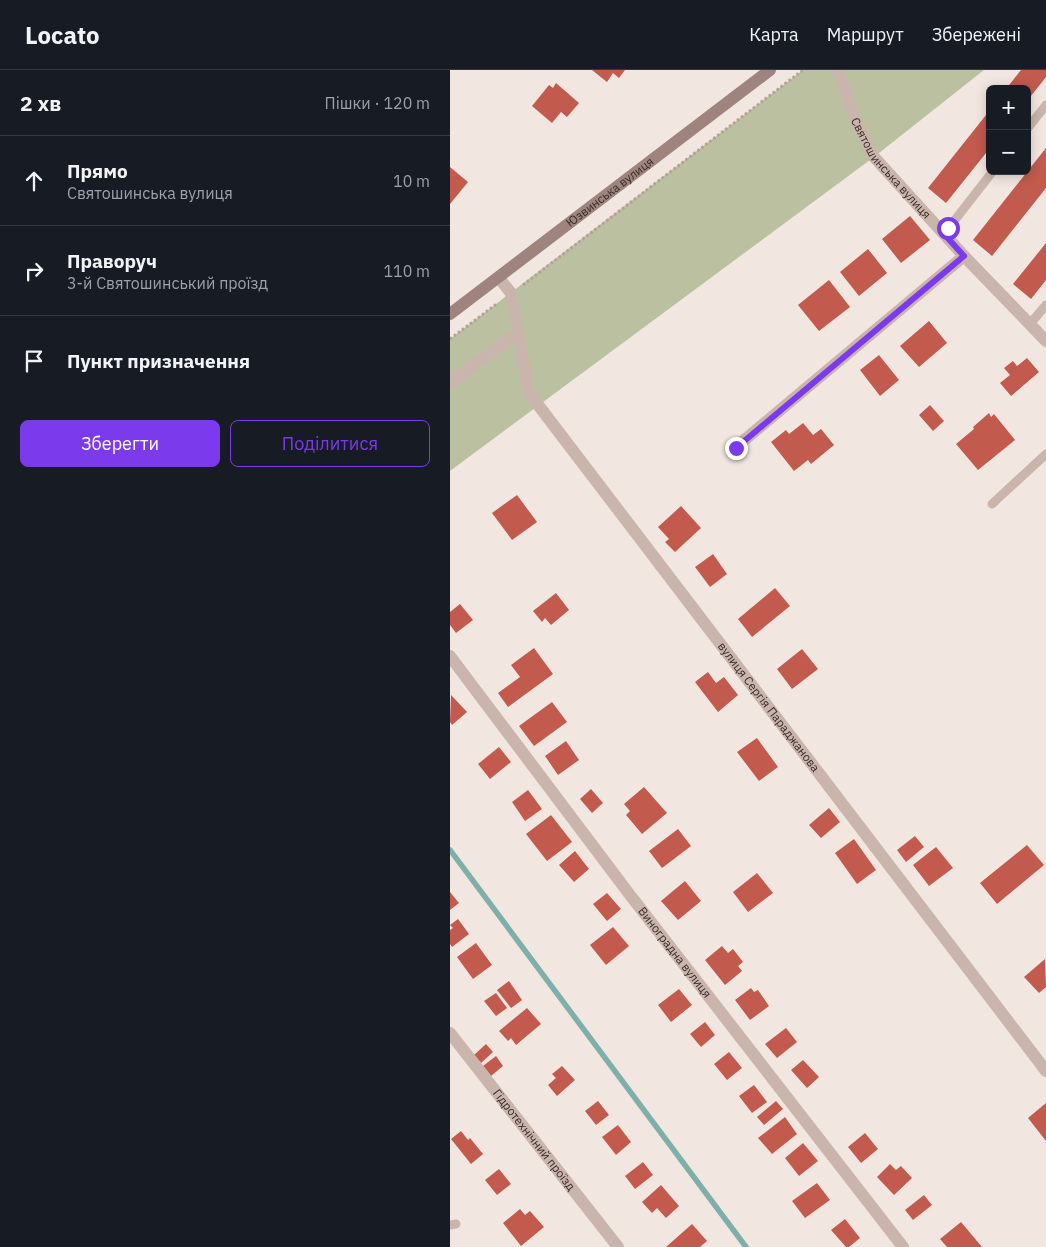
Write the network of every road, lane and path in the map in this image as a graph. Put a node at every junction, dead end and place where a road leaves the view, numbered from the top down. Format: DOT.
graph roads {
  1 [pos="770,70"];
  2 [pos="803,70"];
  3 [pos="836,70"];
  4 [pos="1046,105"];
  5 [pos="1031,123"];
  6 [pos="991,175"];
  7 [pos="944,234"];
  8 [pos="964,256"];
  9 [pos="499,278"];
  10 [pos="511,294"];
  11 [pos="1046,305"];
  12 [pos="450,314"];
  13 [pos="1030,324"];
  14 [pos="519,332"];
  15 [pos="450,339"];
  16 [pos="1046,341"];
  17 [pos="450,383"];
  18 [pos="736,448"];
  19 [pos="1046,454"];
  20 [pos="992,504"];
  21 [pos="450,656"];
  22 [pos="450,1033"];
  23 [pos="1046,1072"];
  24 [pos="618,1247"];
  25 [pos="903,1247"];
  1 -- 9 [label="main road, Юзвинська вулиця"];
  2 -- 10 [label="path"];
  3 -- 7 [label="street, Святошинська вулиця"];
  4 -- 5 [label="lane"];
  6 -- 7 [label="lane"];
  7 -- 8 [label="street, Святошинська вулиця"];
  8 -- 13 [label="street, Святошинська вулиця"];
  8 -- 18 [label="street"];
  9 -- 10 [label="street"];
  9 -- 12 [label="main road, Юзвинська вулиця"];
  10 -- 14 [label="street, вулиця Сергія Параджанова"];
  10 -- 15 [label="path"];
  11 -- 13 [label="lane"];
  13 -- 16 [label="street, Святошинська вулиця"];
  14 -- 17 [label="street"];
  14 -- 23 [label="street, вулиця Сергія Параджанова"];
  19 -- 20 [label="lane"];
  21 -- 25 [label="street, Виноградна вулиця"];
  22 -- 24 [label="street, Гідротехнічний проїзд"];
}
